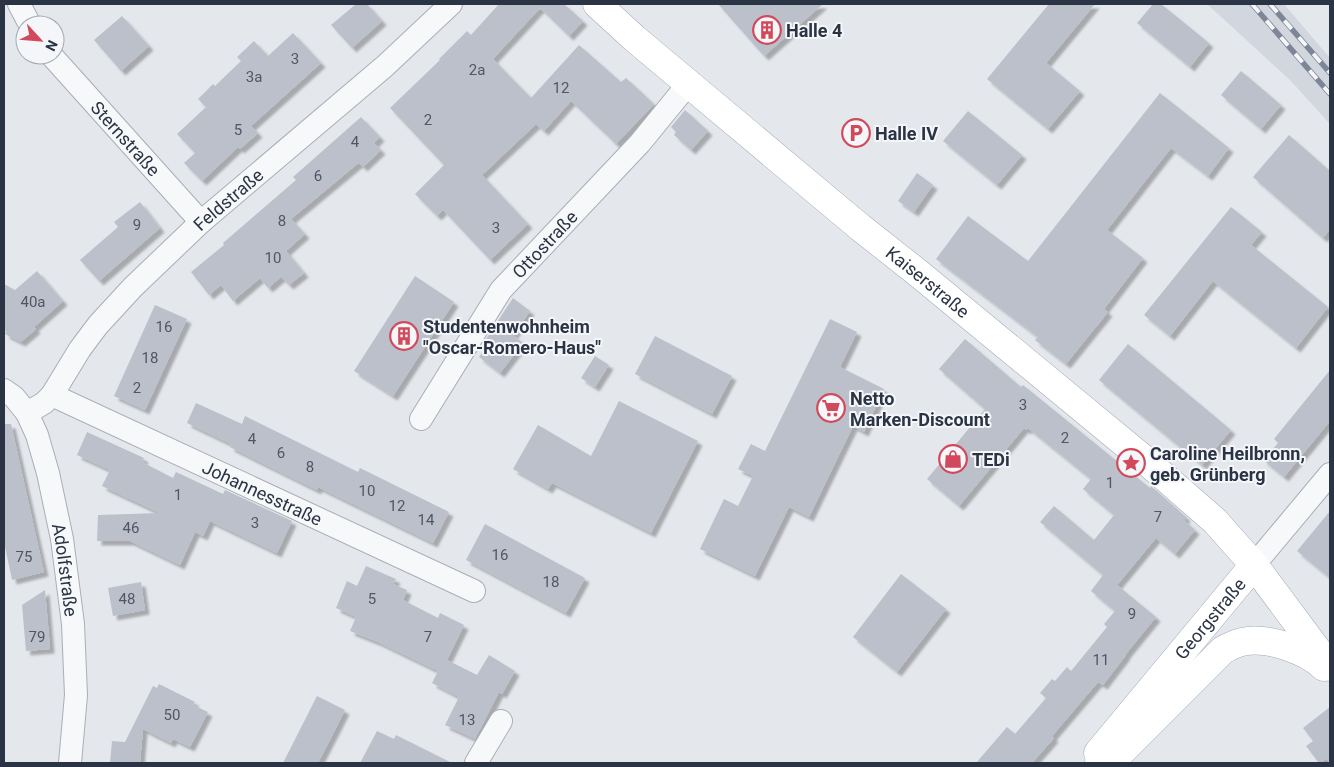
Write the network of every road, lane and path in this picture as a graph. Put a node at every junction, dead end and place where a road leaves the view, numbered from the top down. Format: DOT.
graph roads {
  1 [pos="18,4"];
  2 [pos="451,4"];
  3 [pos="597,4"];
  4 [pos="24,15"];
  5 [pos="60,65"];
  6 [pos="689,83"];
  7 [pos="201,222"];
  8 [pos="4,390"];
  9 [pos="52,395"];
  10 [pos="27,413"];
  11 [pos="421,419"];
  12 [pos="1330,474"];
  13 [pos="1254,565"];
  14 [pos="474,591"];
  15 [pos="1330,667"];
  16 [pos="1330,673"];
  17 [pos="501,721"];
  18 [pos="70,763"];
  19 [pos="476,763"];
  20 [pos="1089,763"];
  21 [pos="1099,763"];
  1 -- 4 [label="street"];
  2 -- 7 [label="street, Feldstraße"];
  3 -- 6 [label="main road, Kaiserstraße"];
  5 -- 7 [label="street, Sternstraße"];
  6 -- 11 [label="street, Ottostraße"];
  6 -- 13 [label="main road, Kaiserstraße"];
  7 -- 9 [label="street, Feldstraße"];
  8 -- 10 [label="street, Adolfstraße"];
  9 -- 10 [label="street, Feldstraße"];
  9 -- 14 [label="street, Johannesstraße"];
  10 -- 18 [label="street, Adolfstraße"];
  12 -- 13 [label="street, Georgstraße"];
  13 -- 15 [label="main road, Kaiserstraße"];
  13 -- 20 [label="main road, Georgstraße"];
  16 -- 21 [label="main road"];
  17 -- 19 [label="street"];
}
